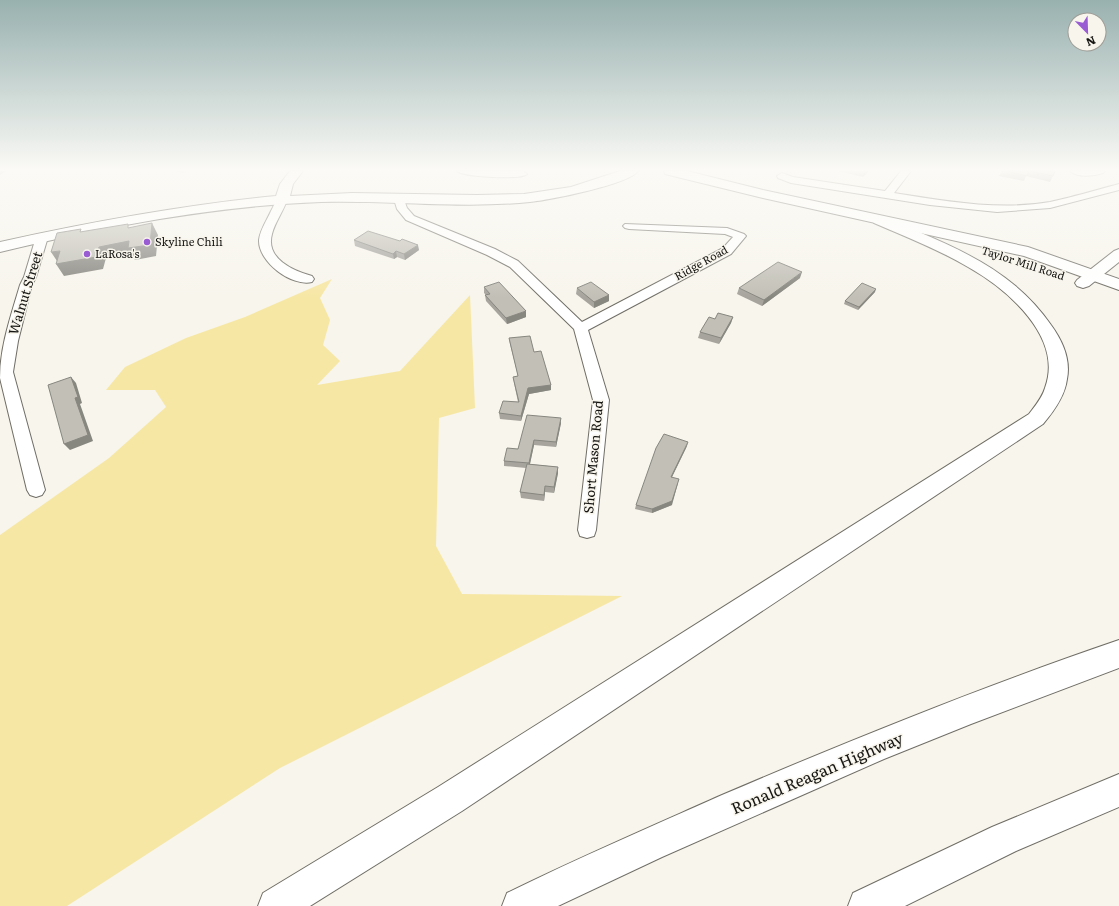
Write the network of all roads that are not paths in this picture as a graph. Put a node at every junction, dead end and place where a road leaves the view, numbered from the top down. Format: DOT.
graph roads {
  1 [pos="166,213"];
  2 [pos="276,213"];
  3 [pos="406,213"];
  4 [pos="849,213"];
  5 [pos="879,220"];
  6 [pos="629,226"];
  7 [pos="42,237"];
  8 [pos="0,247"];
  9 [pos="1119,254"];
  10 [pos="308,279"];
  11 [pos="1088,279"];
  12 [pos="1119,285"];
  13 [pos="1119,299"];
  14 [pos="581,328"];
  15 [pos="36,490"];
  16 [pos="587,530"];
  17 [pos="1119,654"];
  18 [pos="1119,790"];
  19 [pos="276,906"];
  20 [pos="520,906"];
  21 [pos="866,906"];
  1 -- 7 [label="main road"];
  2 -- 10 [label="street"];
  3 -- 14 [label="street"];
  4 -- 5 [label="main road, Taylor Mill Road"];
  5 -- 11 [label="main road, Taylor Mill Road"];
  5 -- 19 [label="main road"];
  6 -- 14 [label="street, Ridge Road"];
  7 -- 8 [label="main road"];
  7 -- 15 [label="street, Walnut Street"];
  9 -- 11 [label="main road"];
  11 -- 12 [label="main road, Taylor Mill Road"];
  11 -- 13 [label="main road, Taylor Mill Road"];
  14 -- 16 [label="street, Short Mason Road"];
  17 -- 20 [label="main road, Ronald Reagan Highway"];
  18 -- 21 [label="main road"];
}
